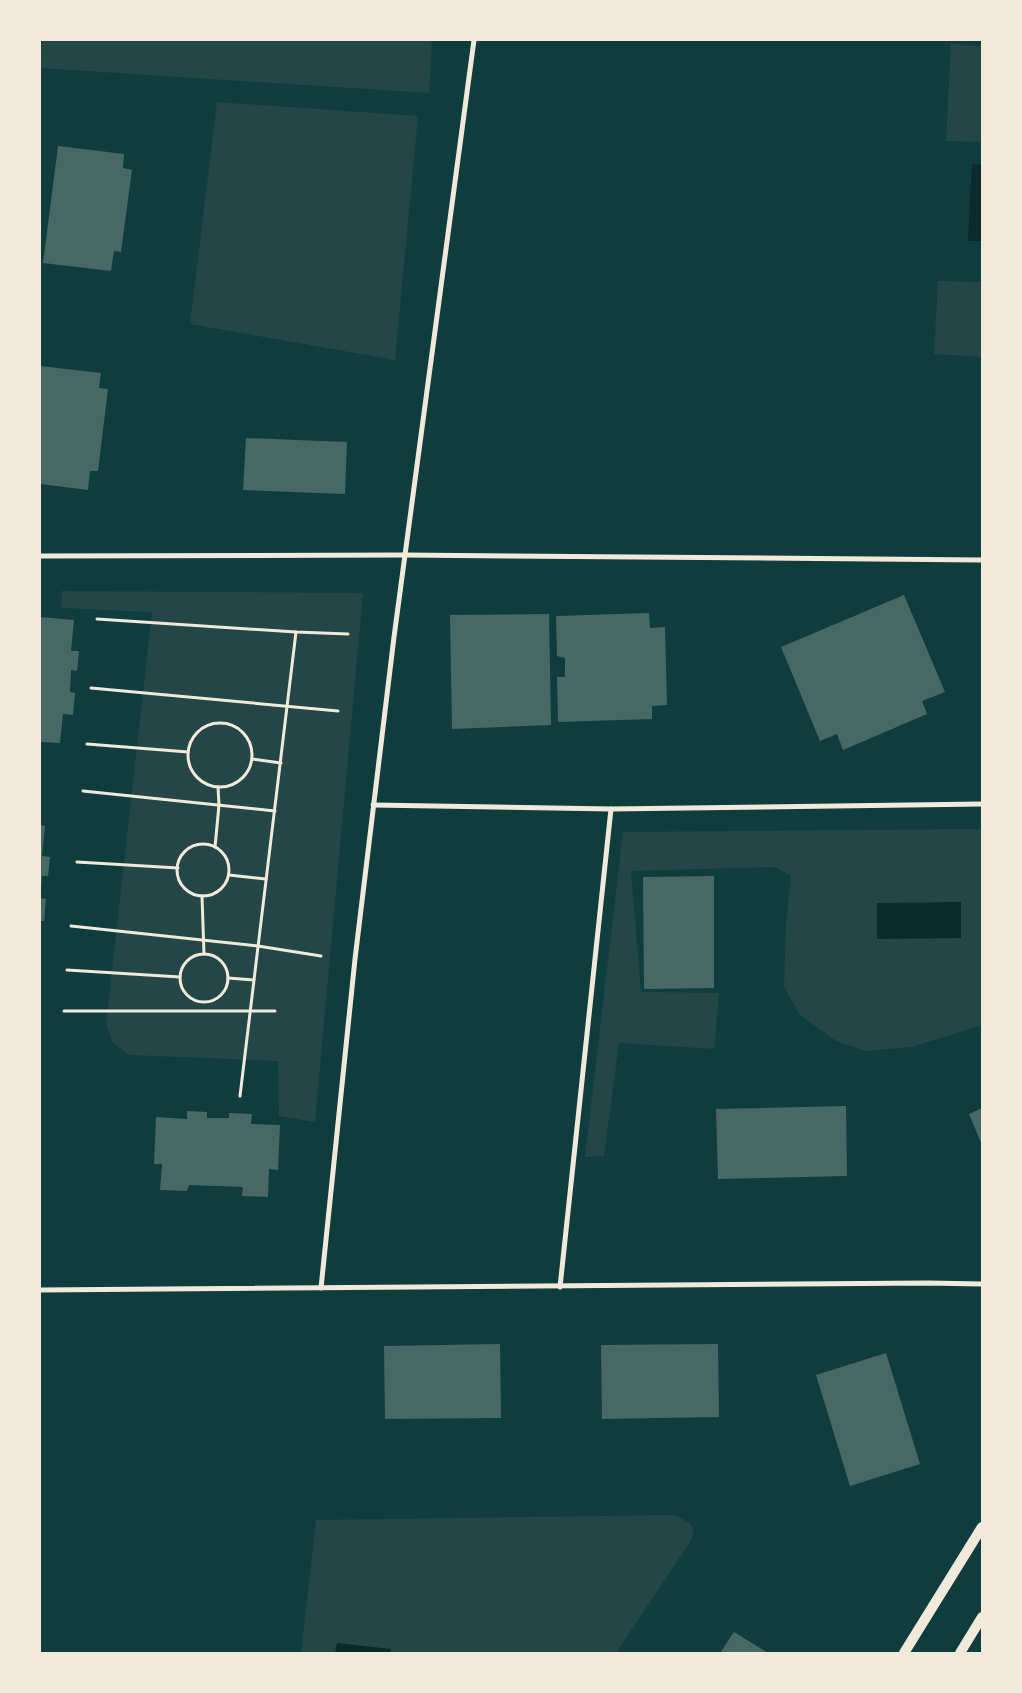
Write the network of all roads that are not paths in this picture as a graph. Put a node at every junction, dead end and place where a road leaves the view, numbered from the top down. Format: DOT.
graph roads {
  1 [pos="474,40"];
  2 [pos="404,555"];
  3 [pos="40,556"];
  4 [pos="982,560"];
  5 [pos="982,804"];
  6 [pos="373,805"];
  7 [pos="612,809"];
  8 [pos="982,1284"];
  9 [pos="560,1287"];
  10 [pos="321,1288"];
  11 [pos="40,1290"];
  12 [pos="982,1527"];
  13 [pos="982,1617"];
  14 [pos="904,1653"];
  15 [pos="960,1653"];
  1 -- 2 [label="street"];
  2 -- 3 [label="street"];
  2 -- 4 [label="street"];
  2 -- 6 [label="street"];
  5 -- 7 [label="street"];
  6 -- 7 [label="street"];
  6 -- 10 [label="street"];
  7 -- 9 [label="street"];
  8 -- 9 [label="street"];
  9 -- 10 [label="street"];
  10 -- 11 [label="street"];
  12 -- 14 [label="main road"];
  13 -- 15 [label="main road"];
}
